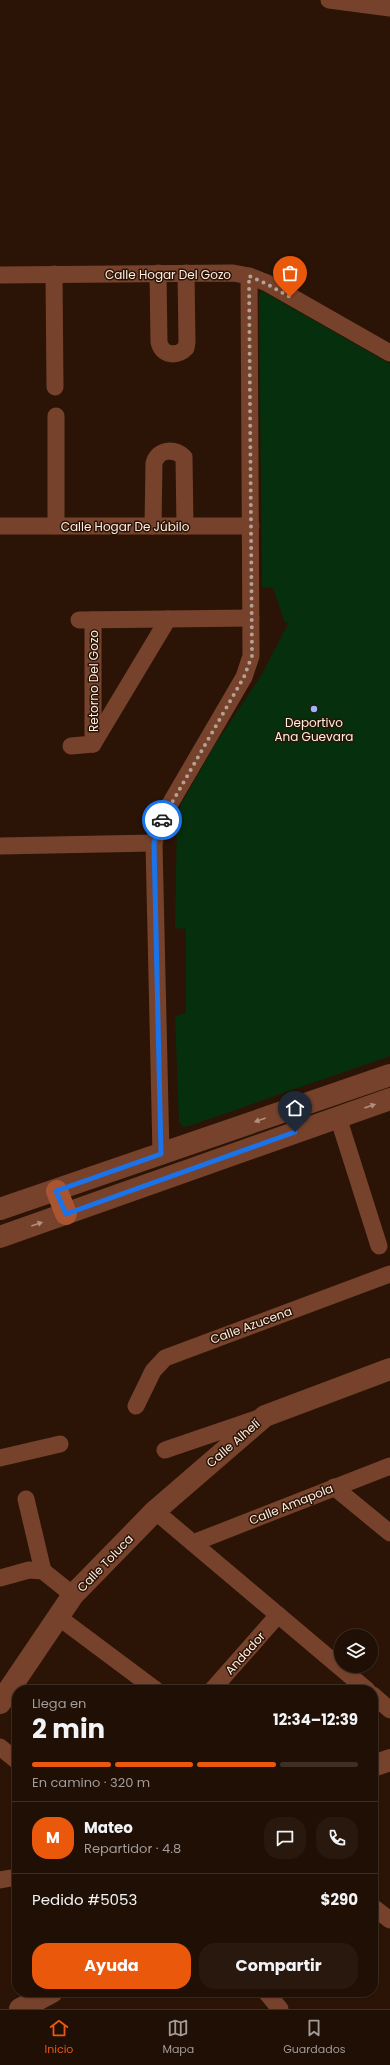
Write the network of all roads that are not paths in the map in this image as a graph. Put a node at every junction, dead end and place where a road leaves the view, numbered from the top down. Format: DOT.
graph roads {
  1 [pos="329,0"];
  2 [pos="390,8"];
  3 [pos="158,272"];
  4 [pos="186,272"];
  5 [pos="54,274"];
  6 [pos="0,275"];
  7 [pos="249,276"];
  8 [pos="390,353"];
  9 [pos="55,387"];
  10 [pos="56,416"];
  11 [pos="0,526"];
  12 [pos="56,526"];
  13 [pos="154,526"];
  14 [pos="185,526"];
  15 [pos="251,526"];
  16 [pos="251,618"];
  17 [pos="168,619"];
  18 [pos="93,744"];
  19 [pos="71,746"];
  20 [pos="154,843"];
  21 [pos="0,846"];
  22 [pos="390,1075"];
  23 [pos="390,1099"];
  24 [pos="338,1117"];
  25 [pos="161,1154"];
  26 [pos="56,1191"];
  27 [pos="0,1209"];
  28 [pos="66,1214"];
  29 [pos="0,1237"];
  30 [pos="379,1246"];
  31 [pos="390,1274"];
  32 [pos="390,1369"];
  33 [pos="136,1406"];
  34 [pos="265,1416"];
  35 [pos="60,1444"];
  36 [pos="165,1450"];
  37 [pos="0,1458"];
  38 [pos="390,1466"];
  39 [pos="334,1487"];
  40 [pos="26,1499"];
  41 [pos="155,1511"];
  42 [pos="390,1533"];
  43 [pos="193,1543"];
  44 [pos="43,1570"];
  45 [pos="0,1578"];
  46 [pos="73,1595"];
  47 [pos="278,1615"];
  48 [pos="57,1616"];
  49 [pos="149,1685"];
  50 [pos="216,1685"];
  51 [pos="361,1685"];
  52 [pos="0,1703"];
  53 [pos="0,1747"];
  54 [pos="12,1757"];
  55 [pos="390,1760"];
  56 [pos="378,1764"];
  57 [pos="12,1879"];
  58 [pos="0,1880"];
  59 [pos="378,1911"];
  60 [pos="390,1920"];
  61 [pos="43,1997"];
  62 [pos="270,1997"];
  63 [pos="20,2009"];
  64 [pos="280,2009"];
  1 -- 2 [label="street"];
  3 -- 4 [label="street, Calle Hogar Del Gozo"];
  3 -- 4 [label="street"];
  3 -- 5 [label="street, Calle Hogar Del Gozo"];
  4 -- 7 [label="street, Calle Hogar Del Gozo"];
  5 -- 6 [label="street, Calle Hogar Del Gozo"];
  5 -- 9 [label="street"];
  7 -- 8 [label="street, Calle Hogar Del Gozo"];
  7 -- 15 [label="street"];
  10 -- 12 [label="street"];
  11 -- 12 [label="street, Calle Hogar De Júbilo"];
  12 -- 13 [label="street, Calle Hogar De Júbilo"];
  13 -- 14 [label="street, Calle Hogar De Júbilo"];
  13 -- 14 [label="street"];
  14 -- 15 [label="street, Calle Hogar De Júbilo"];
  15 -- 16 [label="street"];
  16 -- 17 [label="street, Retorno Del Gozo"];
  16 -- 20 [label="street"];
  17 -- 18 [label="street, Retorno Del Gozo"];
  17 -- 18 [label="street, Retorno Del Gozo"];
  18 -- 19 [label="street"];
  20 -- 21 [label="street"];
  20 -- 25 [label="street"];
  22 -- 25 [label="street, one-way"];
  24 -- 23 [label="street, one-way"];
  24 -- 28 [label="street"];
  24 -- 30 [label="street"];
  25 -- 26 [label="street"];
  26 -- 27 [label="street"];
  26 -- 28 [label="main road"];
  29 -- 28 [label="street, one-way"];
  31 -- 33 [label="street, Calle Azucena"];
  32 -- 34 [label="street, Calle Alhelí"];
  34 -- 36 [label="street"];
  34 -- 41 [label="street, Calle Alhelí"];
  35 -- 37 [label="street"];
  38 -- 39 [label="street, Calle Amapola"];
  39 -- 42 [label="street"];
  39 -- 43 [label="street, Calle Amapola"];
  40 -- 44 [label="street"];
  41 -- 43 [label="street"];
  41 -- 46 [label="street, Calle Toluca"];
  43 -- 47 [label="street"];
  44 -- 45 [label="street"];
  44 -- 46 [label="street"];
  46 -- 48 [label="street, Calle Toluca"];
  47 -- 50 [label="street, Andador"];
  47 -- 51 [label="street"];
  48 -- 49 [label="street"];
  48 -- 52 [label="street, Calle Toluca"];
  53 -- 54 [label="street"];
  55 -- 56 [label="street"];
  57 -- 58 [label="street"];
  59 -- 60 [label="street"];
  61 -- 63 [label="street"];
  62 -- 64 [label="street"];
}
